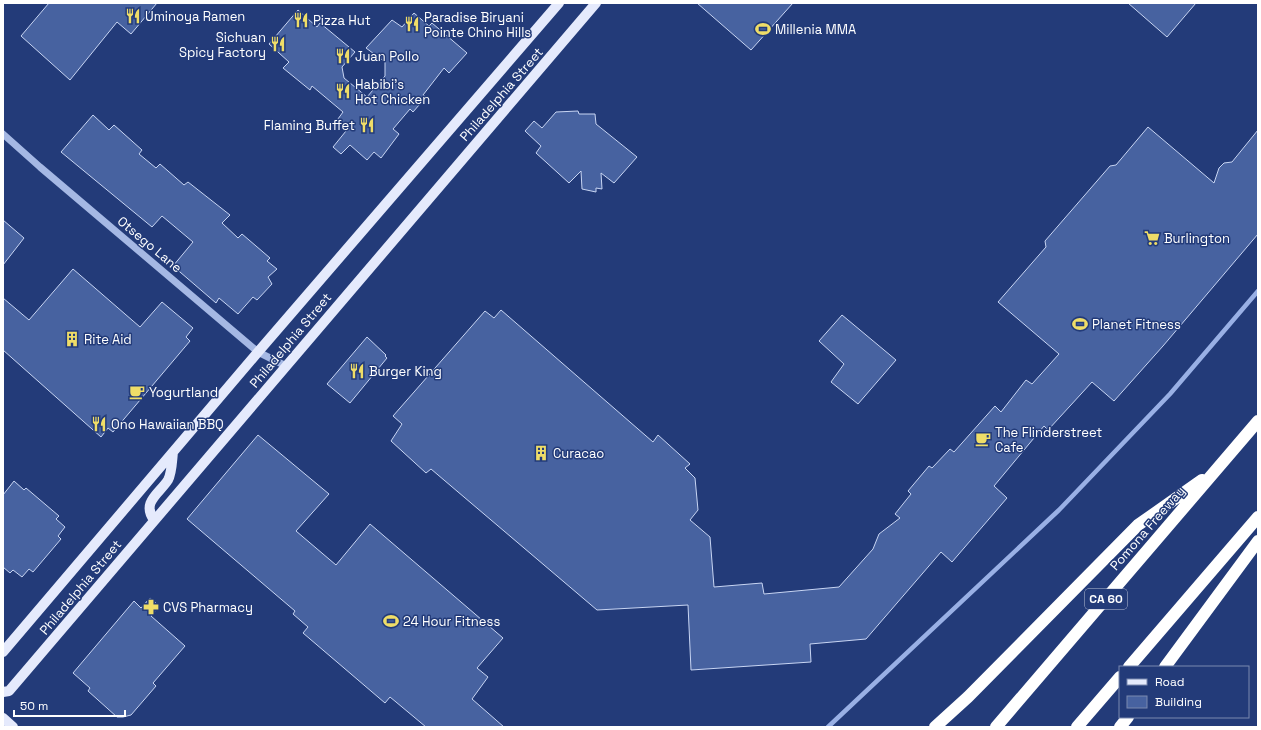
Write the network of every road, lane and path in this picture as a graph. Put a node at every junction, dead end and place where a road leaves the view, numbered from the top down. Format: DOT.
graph roads {
  1 [pos="560,3"];
  2 [pos="596,3"];
  3 [pos="3,134"];
  4 [pos="258,352"];
  5 [pos="286,366"];
  6 [pos="1258,421"];
  7 [pos="173,452"];
  8 [pos="1216,470"];
  9 [pos="1258,517"];
  10 [pos="154,520"];
  11 [pos="1258,541"];
  12 [pos="3,652"];
  13 [pos="1130,666"];
  14 [pos="1166,666"];
  15 [pos="1119,678"];
  16 [pos="3,692"];
  17 [pos="3,718"];
  18 [pos="1127,718"];
  19 [pos="14,727"];
  20 [pos="935,727"];
  21 [pos="996,727"];
  22 [pos="1077,727"];
  23 [pos="1120,727"];
  1 -- 4 [label="main road, Philadelphia Street"];
  2 -- 5 [label="main road, Philadelphia Street"];
  3 -- 4 [label="street, Otsego Lane"];
  4 -- 5 [label="street, Otsego Lane"];
  4 -- 7 [label="main road, Philadelphia Street"];
  5 -- 10 [label="main road, Philadelphia Street"];
  6 -- 8 [label="highway, Pomona Freeway / CA 60"];
  7 -- 10 [label="main road"];
  7 -- 12 [label="main road, Philadelphia Street"];
  8 -- 20 [label="highway"];
  8 -- 21 [label="highway, Pomona Freeway / CA 60"];
  9 -- 13 [label="highway"];
  10 -- 16 [label="main road, Philadelphia Street"];
  11 -- 14 [label="highway"];
  15 -- 22 [label="highway"];
  17 -- 19 [label="main road"];
  18 -- 23 [label="highway"];
}
